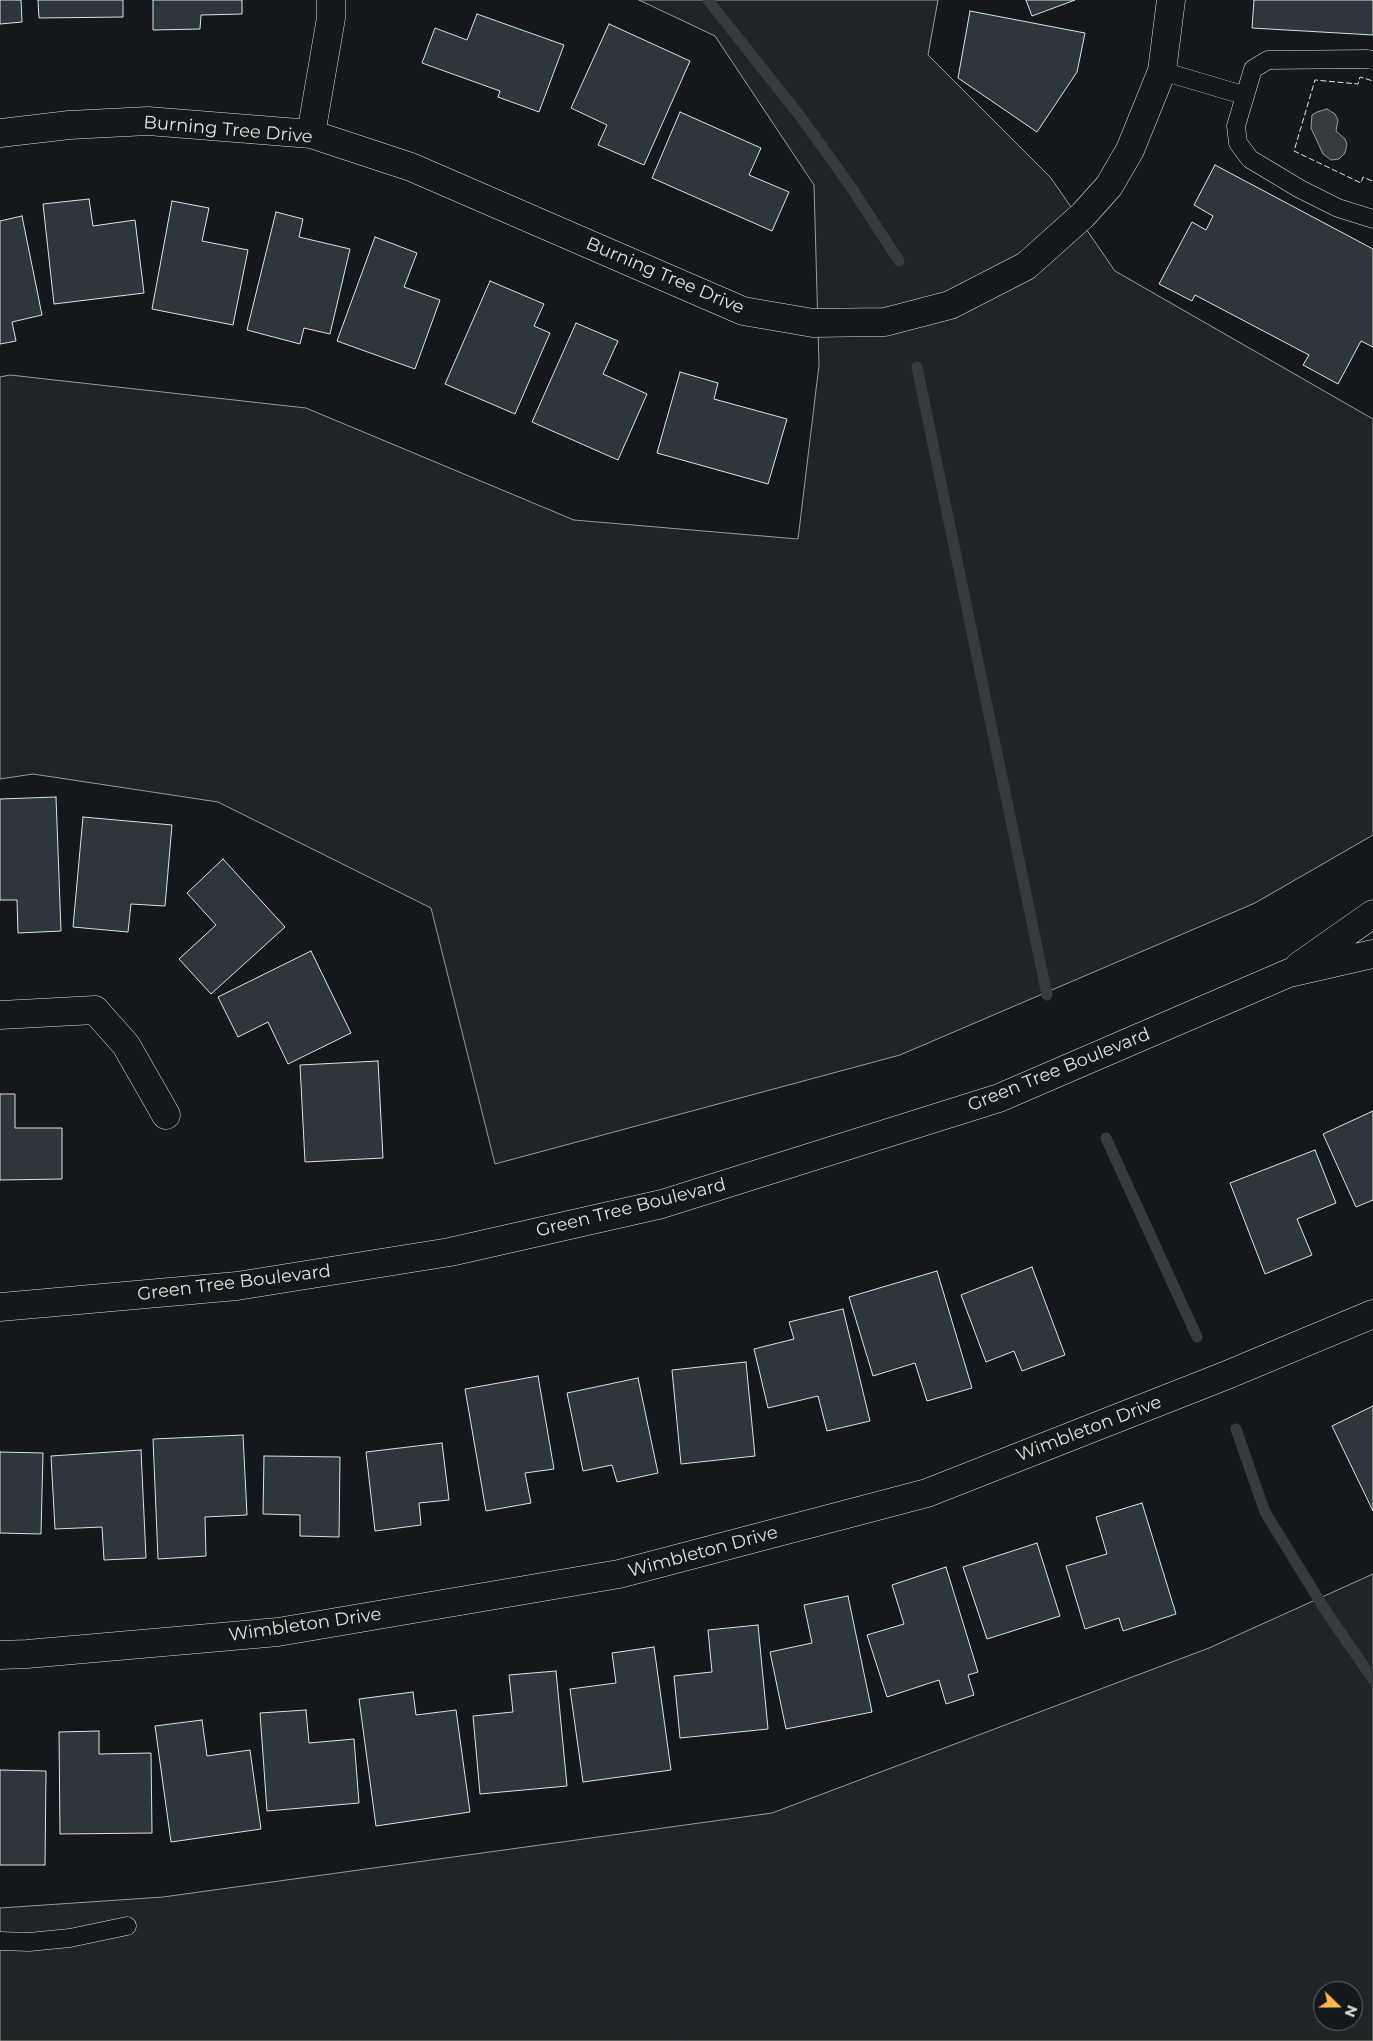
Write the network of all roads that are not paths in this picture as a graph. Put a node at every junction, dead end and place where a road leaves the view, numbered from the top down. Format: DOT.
graph roads {
  1 [pos="331,0"];
  2 [pos="1171,0"];
  3 [pos="1373,60"];
  4 [pos="1162,71"];
  5 [pos="1243,96"];
  6 [pos="0,133"];
  7 [pos="311,134"];
  8 [pos="1373,220"];
  9 [pos="1373,914"];
  10 [pos="1373,954"];
  11 [pos="1289,973"];
  12 [pos="0,1015"];
  13 [pos="166,1115"];
  14 [pos="0,1307"];
  15 [pos="1373,1314"];
  16 [pos="0,1655"];
  17 [pos="127,1926"];
  18 [pos="0,1941"];
  1 -- 7 [label="street"];
  2 -- 4 [label="street, Burning Tree Drive"];
  3 -- 5 [label="lane"];
  4 -- 5 [label="lane"];
  4 -- 7 [label="street, Burning Tree Drive"];
  5 -- 8 [label="lane"];
  6 -- 7 [label="street, Burning Tree Drive"];
  9 -- 11 [label="street, Green Tree Boulevard"];
  10 -- 11 [label="street, Green Tree Boulevard"];
  11 -- 14 [label="street, Green Tree Boulevard"];
  12 -- 13 [label="street"];
  15 -- 16 [label="street, Wimbleton Drive"];
  17 -- 18 [label="lane"];
}
